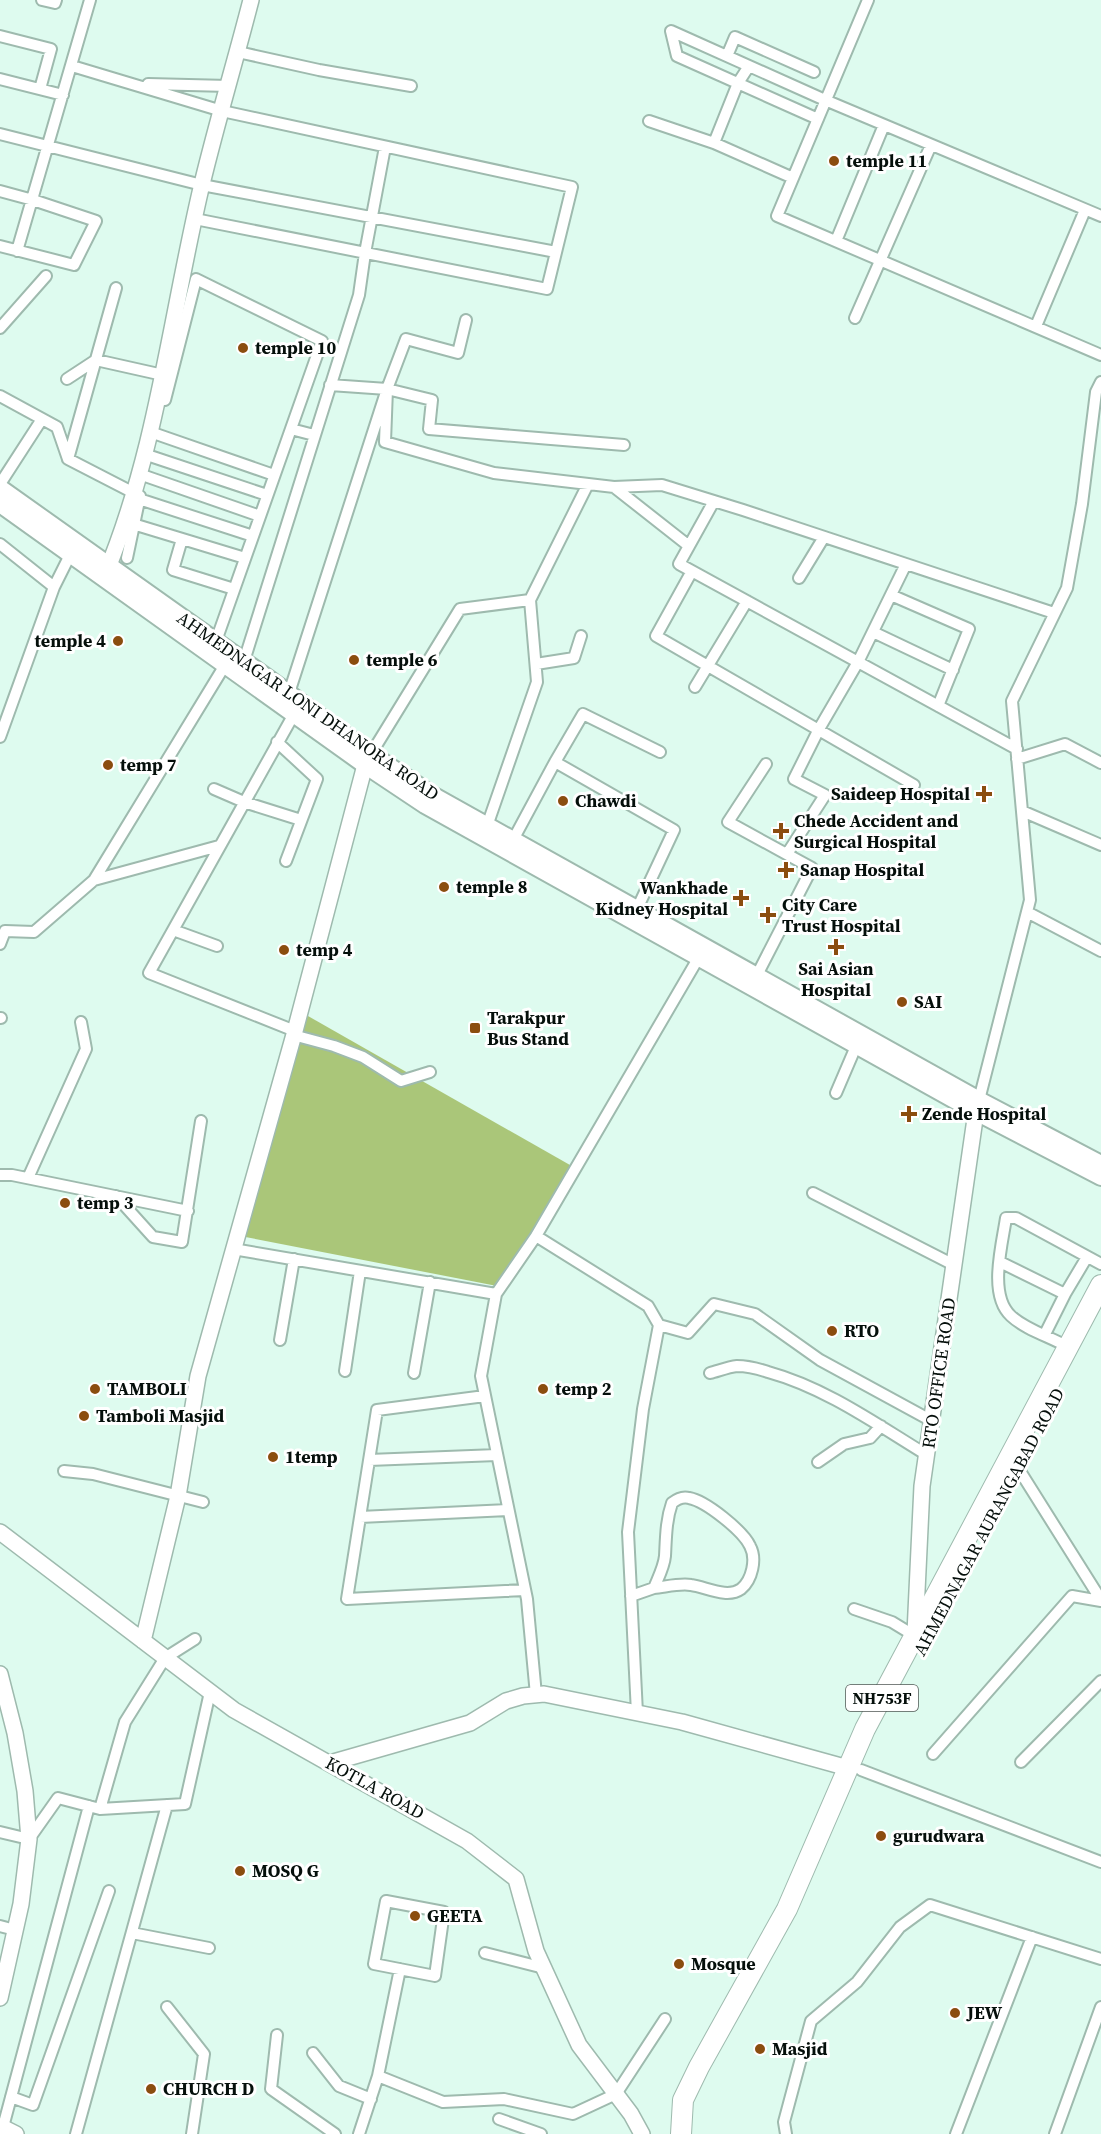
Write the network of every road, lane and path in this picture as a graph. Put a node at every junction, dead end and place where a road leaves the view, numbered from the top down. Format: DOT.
graph roads {
  1 [pos="42,0"];
  2 [pos="56,0"];
  3 [pos="90,0"];
  4 [pos="251,0"];
  5 [pos="867,0"];
  6 [pos="0,36"];
  7 [pos="238,52"];
  8 [pos="775,55"];
  9 [pos="727,56"];
  10 [pos="72,66"];
  11 [pos="749,66"];
  12 [pos="814,72"];
  13 [pos="767,74"];
  14 [pos="0,80"];
  15 [pos="738,83"];
  16 [pos="133,84"];
  17 [pos="229,86"];
  18 [pos="411,86"];
  19 [pos="40,89"];
  20 [pos="63,95"];
  21 [pos="825,100"];
  22 [pos="222,111"];
  23 [pos="818,120"];
  24 [pos="649,121"];
  25 [pos="884,125"];
  26 [pos="0,134"];
  27 [pos="714,143"];
  28 [pos="47,144"];
  29 [pos="931,145"];
  30 [pos="385,147"];
  31 [pos="794,178"];
  32 [pos="202,185"];
  33 [pos="0,191"];
  34 [pos="33,200"];
  35 [pos="1085,210"];
  36 [pos="1101,216"];
  37 [pos="371,217"];
  38 [pos="195,219"];
  39 [pos="836,241"];
  40 [pos="0,246"];
  41 [pos="17,251"];
  42 [pos="556,252"];
  43 [pos="365,253"];
  44 [pos="881,260"];
  45 [pos="46,276"];
  46 [pos="116,288"];
  47 [pos="855,318"];
  48 [pos="466,320"];
  49 [pos="1035,326"];
  50 [pos="0,328"];
  51 [pos="1101,355"];
  52 [pos="96,360"];
  53 [pos="162,375"];
  54 [pos="67,379"];
  55 [pos="1101,382"];
  56 [pos="330,385"];
  57 [pos="387,389"];
  58 [pos="0,396"];
  59 [pos="42,419"];
  60 [pos="291,429"];
  61 [pos="156,434"];
  62 [pos="314,435"];
  63 [pos="624,445"];
  64 [pos="150,456"];
  65 [pos="68,459"];
  66 [pos="274,475"];
  67 [pos="145,476"];
  68 [pos="588,484"];
  69 [pos="0,486"];
  70 [pos="614,487"];
  71 [pos="267,495"];
  72 [pos="136,496"];
  73 [pos="714,501"];
  74 [pos="0,504"];
  75 [pos="260,516"];
  76 [pos="132,524"];
  77 [pos="252,536"];
  78 [pos="824,537"];
  79 [pos="182,539"];
  80 [pos="0,544"];
  81 [pos="689,546"];
  82 [pos="70,555"];
  83 [pos="127,558"];
  84 [pos="245,558"];
  85 [pos="906,564"];
  86 [pos="692,571"];
  87 [pos="106,573"];
  88 [pos="799,578"];
  89 [pos="54,587"];
  90 [pos="234,589"];
  91 [pos="891,595"];
  92 [pos="530,600"];
  93 [pos="747,601"];
  94 [pos="1054,613"];
  95 [pos="873,632"];
  96 [pos="580,636"];
  97 [pos="216,641"];
  98 [pos="244,662"];
  99 [pos="858,662"];
  100 [pos="536,664"];
  101 [pos="225,665"];
  102 [pos="708,666"];
  103 [pos="952,670"];
  104 [pos="695,687"];
  105 [pos="289,693"];
  106 [pos="938,706"];
  107 [pos="294,714"];
  108 [pos="819,729"];
  109 [pos="0,737"];
  110 [pos="277,742"];
  111 [pos="660,752"];
  112 [pos="1017,754"];
  113 [pos="368,760"];
  114 [pos="555,762"];
  115 [pos="766,764"];
  116 [pos="1101,764"];
  117 [pos="914,785"];
  118 [pos="214,789"];
  119 [pos="244,802"];
  120 [pos="1022,811"];
  121 [pos="301,820"];
  122 [pos="488,826"];
  123 [pos="513,840"];
  124 [pos="1101,845"];
  125 [pos="219,846"];
  126 [pos="787,854"];
  127 [pos="286,861"];
  128 [pos="94,880"];
  129 [pos="637,909"];
  130 [pos="1027,912"];
  131 [pos="173,930"];
  132 [pos="0,944"];
  133 [pos="217,946"];
  134 [pos="1101,951"];
  135 [pos="699,957"];
  136 [pos="757,975"];
  137 [pos="81,1022"];
  138 [pos="294,1033"];
  139 [pos="857,1044"];
  140 [pos="430,1072"];
  141 [pos="836,1093"];
  142 [pos="977,1106"];
  143 [pos="201,1121"];
  144 [pos="1101,1164"];
  145 [pos="0,1175"];
  146 [pos="1101,1177"];
  147 [pos="28,1178"];
  148 [pos="813,1192"];
  149 [pos="117,1196"];
  150 [pos="188,1211"];
  151 [pos="536,1236"];
  152 [pos="233,1249"];
  153 [pos="1088,1257"];
  154 [pos="294,1260"];
  155 [pos="1000,1262"];
  156 [pos="1101,1264"];
  157 [pos="954,1265"];
  158 [pos="360,1271"];
  159 [pos="430,1282"];
  160 [pos="1101,1285"];
  161 [pos="496,1294"];
  162 [pos="1065,1294"];
  163 [pos="1101,1311"];
  164 [pos="659,1325"];
  165 [pos="1045,1334"];
  166 [pos="280,1340"];
  167 [pos="1068,1347"];
  168 [pos="345,1371"];
  169 [pos="414,1373"];
  170 [pos="710,1373"];
  171 [pos="485,1396"];
  172 [pos="932,1421"];
  173 [pos="881,1426"];
  174 [pos="497,1455"];
  175 [pos="927,1455"];
  176 [pos="369,1460"];
  177 [pos="818,1462"];
  178 [pos="1018,1468"];
  179 [pos="64,1471"];
  180 [pos="178,1496"];
  181 [pos="203,1502"];
  182 [pos="508,1510"];
  183 [pos="360,1517"];
  184 [pos="0,1532"];
  185 [pos="654,1588"];
  186 [pos="525,1590"];
  187 [pos="632,1596"];
  188 [pos="1101,1600"];
  189 [pos="854,1609"];
  190 [pos="915,1636"];
  191 [pos="195,1639"];
  192 [pos="144,1641"];
  193 [pos="165,1658"];
  194 [pos="0,1674"];
  195 [pos="1101,1680"];
  196 [pos="210,1692"];
  197 [pos="536,1695"];
  198 [pos="637,1713"];
  199 [pos="933,1754"];
  200 [pos="1021,1762"];
  201 [pos="330,1763"];
  202 [pos="854,1769"];
  203 [pos="167,1805"];
  204 [pos="95,1808"];
  205 [pos="0,1832"];
  206 [pos="29,1839"];
  207 [pos="1101,1862"];
  208 [pos="109,1891"];
  209 [pos="8,1928"];
  210 [pos="132,1933"];
  211 [pos="1032,1937"];
  212 [pos="209,1948"];
  213 [pos="485,1953"];
  214 [pos="1101,1959"];
  215 [pos="544,1968"];
  216 [pos="400,1969"];
  217 [pos="0,1998"];
  218 [pos="166,2007"];
  219 [pos="1101,2007"];
  220 [pos="665,2019"];
  221 [pos="277,2036"];
  222 [pos="313,2053"];
  223 [pos="378,2076"];
  224 [pos="616,2094"];
  225 [pos="11,2097"];
  226 [pos="370,2099"];
  227 [pos="499,2119"];
  228 [pos="682,2126"];
  229 [pos="6,2129"];
  230 [pos="76,2134"];
  231 [pos="192,2134"];
  232 [pos="335,2134"];
  233 [pos="359,2134"];
  234 [pos="541,2134"];
  235 [pos="642,2134"];
  236 [pos="786,2134"];
  237 [pos="957,2134"];
  238 [pos="1055,2134"];
  1 -- 2 [label="street"];
  3 -- 10 [label="street"];
  4 -- 7 [label="street"];
  5 -- 21 [label="street"];
  6 -- 19 [label="street"];
  7 -- 17 [label="street"];
  7 -- 18 [label="street"];
  8 -- 9 [label="street"];
  8 -- 12 [label="street"];
  8 -- 13 [label="street"];
  9 -- 11 [label="street"];
  9 -- 15 [label="street"];
  10 -- 16 [label="street"];
  10 -- 20 [label="street"];
  11 -- 13 [label="street"];
  11 -- 15 [label="street"];
  13 -- 21 [label="street"];
  14 -- 19 [label="street"];
  15 -- 23 [label="street"];
  15 -- 27 [label="street"];
  16 -- 17 [label="street"];
  16 -- 22 [label="street"];
  17 -- 22 [label="street"];
  19 -- 20 [label="street"];
  20 -- 28 [label="street"];
  21 -- 23 [label="street"];
  21 -- 25 [label="street"];
  22 -- 30 [label="street"];
  22 -- 32 [label="street"];
  23 -- 31 [label="street"];
  24 -- 27 [label="street"];
  25 -- 29 [label="street"];
  25 -- 39 [label="street"];
  26 -- 28 [label="street"];
  27 -- 31 [label="street"];
  28 -- 32 [label="street"];
  28 -- 34 [label="street"];
  29 -- 35 [label="street"];
  29 -- 44 [label="street"];
  30 -- 37 [label="street"];
  30 -- 42 [label="street"];
  31 -- 39 [label="street"];
  32 -- 37 [label="street"];
  32 -- 38 [label="street"];
  33 -- 34 [label="street"];
  34 -- 41 [label="street"];
  34 -- 41 [label="street"];
  35 -- 36 [label="street"];
  35 -- 49 [label="street"];
  37 -- 42 [label="street"];
  37 -- 43 [label="street"];
  38 -- 43 [label="street"];
  38 -- 53 [label="street"];
  39 -- 44 [label="street"];
  40 -- 41 [label="street"];
  42 -- 43 [label="street"];
  43 -- 56 [label="street"];
  44 -- 47 [label="street"];
  44 -- 49 [label="street"];
  45 -- 50 [label="street"];
  46 -- 52 [label="street"];
  48 -- 57 [label="street"];
  49 -- 51 [label="street"];
  52 -- 53 [label="street"];
  52 -- 54 [label="street"];
  52 -- 65 [label="street"];
  53 -- 72 [label="street"];
  55 -- 94 [label="street"];
  56 -- 57 [label="street"];
  56 -- 62 [label="street"];
  57 -- 63 [label="street"];
  57 -- 68 [label="street"];
  57 -- 105 [label="street"];
  58 -- 59 [label="street"];
  59 -- 65 [label="street"];
  59 -- 69 [label="street"];
  60 -- 61 [label="street"];
  60 -- 62 [label="street"];
  60 -- 66 [label="street"];
  61 -- 64 [label="street"];
  61 -- 66 [label="street"];
  62 -- 98 [label="street"];
  64 -- 67 [label="street"];
  64 -- 71 [label="street"];
  65 -- 72 [label="street"];
  66 -- 71 [label="street"];
  67 -- 72 [label="street"];
  67 -- 75 [label="street"];
  68 -- 70 [label="street"];
  68 -- 92 [label="street"];
  69 -- 87 [label="main road, AHMEDNAGAR LONI DHANORA ROAD"];
  70 -- 73 [label="street"];
  70 -- 81 [label="street"];
  71 -- 75 [label="street"];
  72 -- 76 [label="street"];
  72 -- 77 [label="street"];
  72 -- 87 [label="street"];
  73 -- 78 [label="street"];
  73 -- 81 [label="street"];
  74 -- 82 [label="main road, AHMEDNAGAR LONI DHANORA ROAD"];
  75 -- 77 [label="street"];
  76 -- 79 [label="street"];
  76 -- 83 [label="street"];
  77 -- 84 [label="street"];
  78 -- 85 [label="street"];
  78 -- 88 [label="street"];
  79 -- 84 [label="street"];
  79 -- 90 [label="street"];
  80 -- 89 [label="street"];
  81 -- 86 [label="street"];
  82 -- 87 [label="main road, AHMEDNAGAR LONI DHANORA ROAD"];
  82 -- 89 [label="street"];
  84 -- 90 [label="street"];
  85 -- 91 [label="street"];
  85 -- 94 [label="street"];
  86 -- 93 [label="street"];
  86 -- 102 [label="street"];
  87 -- 97 [label="main road, AHMEDNAGAR LONI DHANORA ROAD"];
  87 -- 101 [label="main road, AHMEDNAGAR LONI DHANORA ROAD"];
  89 -- 109 [label="street"];
  90 -- 97 [label="street"];
  91 -- 95 [label="street"];
  91 -- 103 [label="street"];
  92 -- 100 [label="street"];
  92 -- 113 [label="street"];
  93 -- 99 [label="street"];
  93 -- 102 [label="street"];
  94 -- 112 [label="street"];
  95 -- 99 [label="street"];
  95 -- 103 [label="street"];
  96 -- 100 [label="street"];
  97 -- 98 [label="main road, AHMEDNAGAR LONI DHANORA ROAD"];
  98 -- 105 [label="main road, AHMEDNAGAR LONI DHANORA ROAD"];
  99 -- 106 [label="street"];
  99 -- 108 [label="street"];
  100 -- 122 [label="street"];
  101 -- 107 [label="main road, AHMEDNAGAR LONI DHANORA ROAD"];
  101 -- 128 [label="street"];
  102 -- 104 [label="street"];
  102 -- 108 [label="street"];
  103 -- 106 [label="street"];
  105 -- 113 [label="main road, AHMEDNAGAR LONI DHANORA ROAD"];
  106 -- 112 [label="street"];
  107 -- 110 [label="street"];
  107 -- 113 [label="main road, AHMEDNAGAR LONI DHANORA ROAD"];
  108 -- 117 [label="street"];
  108 -- 126 [label="street"];
  110 -- 119 [label="street"];
  110 -- 121 [label="street"];
  111 -- 114 [label="street"];
  112 -- 116 [label="street"];
  112 -- 120 [label="street"];
  113 -- 122 [label="main road, AHMEDNAGAR LONI DHANORA ROAD"];
  113 -- 135 [label="main road, AHMEDNAGAR LONI DHANORA ROAD"];
  113 -- 138 [label="street"];
  114 -- 123 [label="street"];
  114 -- 129 [label="street"];
  115 -- 126 [label="street"];
  118 -- 119 [label="street"];
  119 -- 121 [label="street"];
  119 -- 125 [label="street"];
  120 -- 124 [label="street"];
  120 -- 130 [label="street"];
  121 -- 127 [label="street"];
  122 -- 123 [label="main road, AHMEDNAGAR LONI DHANORA ROAD"];
  123 -- 129 [label="main road, AHMEDNAGAR LONI DHANORA ROAD"];
  125 -- 128 [label="street"];
  125 -- 131 [label="street"];
  126 -- 136 [label="street"];
  128 -- 132 [label="street"];
  129 -- 136 [label="main road, AHMEDNAGAR LONI DHANORA ROAD"];
  130 -- 134 [label="street"];
  130 -- 142 [label="street"];
  131 -- 133 [label="street"];
  131 -- 138 [label="street"];
  135 -- 139 [label="main road, AHMEDNAGAR LONI DHANORA ROAD"];
  135 -- 151 [label="street"];
  136 -- 142 [label="main road, AHMEDNAGAR LONI DHANORA ROAD"];
  137 -- 147 [label="street"];
  138 -- 140 [label="street"];
  138 -- 152 [label="street"];
  139 -- 141 [label="street"];
  139 -- 142 [label="main road, AHMEDNAGAR LONI DHANORA ROAD"];
  142 -- 144 [label="main road, AHMEDNAGAR LONI DHANORA ROAD"];
  142 -- 146 [label="main road, AHMEDNAGAR LONI DHANORA ROAD"];
  142 -- 157 [label="street, RTO OFFICE ROAD"];
  143 -- 150 [label="street"];
  145 -- 147 [label="street"];
  147 -- 149 [label="street"];
  148 -- 157 [label="street"];
  149 -- 150 [label="street"];
  149 -- 150 [label="street"];
  151 -- 161 [label="street"];
  151 -- 164 [label="street"];
  152 -- 154 [label="street"];
  152 -- 180 [label="street"];
  153 -- 155 [label="street"];
  153 -- 156 [label="street"];
  153 -- 162 [label="street"];
  154 -- 158 [label="street"];
  154 -- 166 [label="street"];
  155 -- 162 [label="street"];
  155 -- 165 [label="street"];
  157 -- 172 [label="street, RTO OFFICE ROAD"];
  158 -- 159 [label="street"];
  158 -- 168 [label="street"];
  159 -- 161 [label="street"];
  159 -- 169 [label="street"];
  160 -- 167 [label="highway, NH753F"];
  161 -- 171 [label="street"];
  162 -- 165 [label="street"];
  163 -- 178 [label="highway, AHMEDNAGAR AURANGABAD ROAD / NH753F"];
  164 -- 172 [label="street"];
  164 -- 187 [label="street"];
  165 -- 167 [label="street"];
  167 -- 190 [label="highway, NH753F"];
  170 -- 173 [label="street"];
  171 -- 174 [label="street"];
  171 -- 176 [label="street"];
  172 -- 175 [label="street, RTO OFFICE ROAD"];
  173 -- 175 [label="street"];
  173 -- 177 [label="street"];
  174 -- 176 [label="street"];
  174 -- 182 [label="street"];
  175 -- 190 [label="street, RTO OFFICE ROAD"];
  176 -- 183 [label="street"];
  178 -- 188 [label="street"];
  178 -- 202 [label="highway, AHMEDNAGAR AURANGABAD ROAD / NH753F"];
  179 -- 180 [label="street"];
  180 -- 181 [label="street"];
  180 -- 192 [label="street"];
  182 -- 183 [label="street"];
  182 -- 186 [label="street"];
  183 -- 186 [label="street"];
  184 -- 192 [label="street, KOTLA ROAD"];
  185 -- 185 [label="street"];
  185 -- 187 [label="street"];
  186 -- 197 [label="street"];
  187 -- 198 [label="street"];
  188 -- 199 [label="street"];
  189 -- 190 [label="street"];
  190 -- 202 [label="highway, NH753F"];
  191 -- 193 [label="street"];
  192 -- 193 [label="street, KOTLA ROAD"];
  193 -- 196 [label="street, KOTLA ROAD"];
  193 -- 204 [label="street"];
  194 -- 206 [label="street"];
  195 -- 200 [label="street"];
  196 -- 201 [label="street, KOTLA ROAD"];
  196 -- 203 [label="street"];
  197 -- 198 [label="street"];
  197 -- 201 [label="street"];
  198 -- 202 [label="street"];
  201 -- 215 [label="street, KOTLA ROAD"];
  202 -- 207 [label="street"];
  202 -- 228 [label="highway, NH753F"];
  203 -- 204 [label="street"];
  203 -- 210 [label="street"];
  204 -- 206 [label="street"];
  204 -- 225 [label="street"];
  205 -- 206 [label="street"];
  206 -- 209 [label="street"];
  208 -- 225 [label="street"];
  209 -- 217 [label="street"];
  210 -- 212 [label="street"];
  210 -- 230 [label="street"];
  211 -- 214 [label="street"];
  211 -- 236 [label="street"];
  211 -- 237 [label="street"];
  213 -- 215 [label="street"];
  215 -- 224 [label="street, KOTLA ROAD"];
  216 -- 216 [label="street"];
  216 -- 223 [label="street"];
  218 -- 231 [label="street"];
  219 -- 238 [label="street"];
  220 -- 224 [label="street"];
  221 -- 232 [label="street"];
  222 -- 226 [label="street"];
  223 -- 224 [label="street"];
  223 -- 226 [label="street"];
  224 -- 235 [label="street, KOTLA ROAD"];
  225 -- 229 [label="street"];
  226 -- 233 [label="street"];
  227 -- 234 [label="street"];
}
